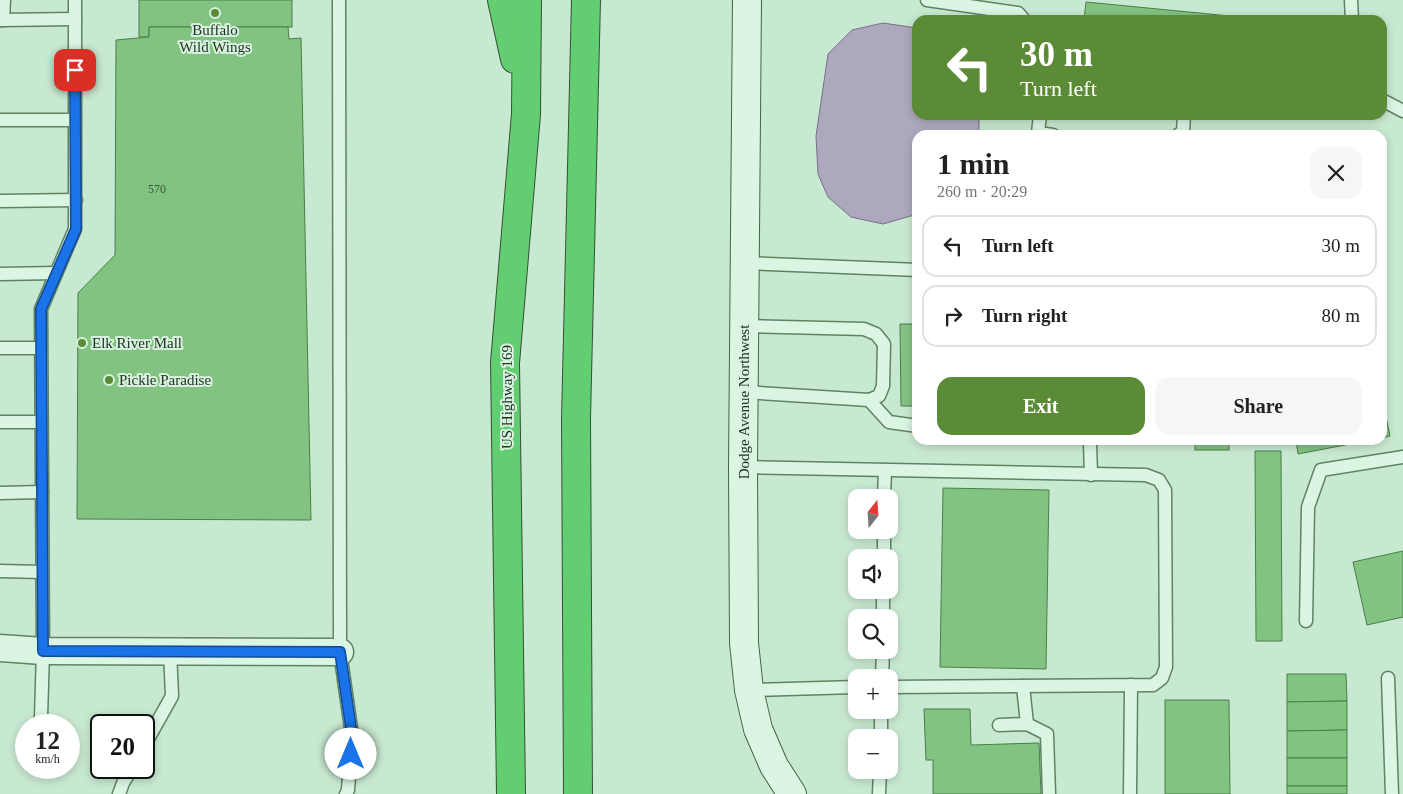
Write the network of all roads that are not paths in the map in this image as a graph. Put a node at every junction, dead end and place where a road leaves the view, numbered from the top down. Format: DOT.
graph roads {
  1 [pos="4,0"];
  2 [pos="75,0"];
  3 [pos="339,0"];
  4 [pos="502,0"];
  5 [pos="526,0"];
  6 [pos="586,0"];
  7 [pos="598,0"];
  8 [pos="747,0"];
  9 [pos="927,0"];
  10 [pos="1351,0"];
  11 [pos="1020,15"];
  12 [pos="1352,15"];
  13 [pos="75,19"];
  14 [pos="2,20"];
  15 [pos="584,101"];
  16 [pos="1387,103"];
  17 [pos="1403,111"];
  18 [pos="526,114"];
  19 [pos="0,120"];
  20 [pos="75,120"];
  21 [pos="0,200"];
  22 [pos="76,200"];
  23 [pos="744,263"];
  24 [pos="912,270"];
  25 [pos="56,273"];
  26 [pos="0,274"];
  27 [pos="744,326"];
  28 [pos="0,348"];
  29 [pos="41,348"];
  30 [pos="744,392"];
  31 [pos="869,400"];
  32 [pos="0,422"];
  33 [pos="41,422"];
  34 [pos="912,425"];
  35 [pos="1090,445"];
  36 [pos="1403,458"];
  37 [pos="743,467"];
  38 [pos="885,470"];
  39 [pos="1091,475"];
  40 [pos="884,489"];
  41 [pos="42,492"];
  42 [pos="0,493"];
  43 [pos="0,571"];
  44 [pos="42,572"];
  45 [pos="1306,621"];
  46 [pos="0,648"];
  47 [pos="43,651"];
  48 [pos="170,651"];
  49 [pos="340,652"];
  50 [pos="1388,678"];
  51 [pos="1130,685"];
  52 [pos="1022,686"];
  53 [pos="848,687"];
  54 [pos="898,687"];
  55 [pos="749,690"];
  56 [pos="41,714"];
  57 [pos="1027,724"];
  58 [pos="155,726"];
  59 [pos="999,726"];
  60 [pos="125,779"];
  61 [pos="880,779"];
  62 [pos="119,794"];
  63 [pos="346,794"];
  64 [pos="511,794"];
  65 [pos="578,794"];
  66 [pos="792,794"];
  67 [pos="879,794"];
  68 [pos="1049,794"];
  69 [pos="1130,794"];
  70 [pos="1392,794"];
  1 -- 14 [label="lane"];
  2 -- 13 [label="lane"];
  3 -- 49 [label="lane"];
  4 -- 18 [label="highway"];
  5 -- 18 [label="highway, US Highway 169"];
  6 -- 15 [label="highway"];
  7 -- 15 [label="highway"];
  8 -- 23 [label="street, Dodge Avenue Northwest"];
  9 -- 11 [label="lane"];
  10 -- 12 [label="lane"];
  13 -- 14 [label="lane"];
  13 -- 20 [label="lane"];
  15 -- 65 [label="highway"];
  16 -- 17 [label="lane"];
  18 -- 64 [label="highway, US Highway 169"];
  19 -- 20 [label="lane"];
  20 -- 22 [label="lane"];
  21 -- 22 [label="lane"];
  22 -- 25 [label="lane"];
  23 -- 24 [label="lane"];
  23 -- 27 [label="street, Dodge Avenue Northwest"];
  25 -- 26 [label="lane"];
  25 -- 29 [label="lane"];
  27 -- 30 [label="street, Dodge Avenue Northwest"];
  27 -- 31 [label="lane"];
  28 -- 29 [label="lane"];
  29 -- 33 [label="lane"];
  30 -- 31 [label="lane"];
  30 -- 37 [label="street, Dodge Avenue Northwest"];
  31 -- 34 [label="lane"];
  32 -- 33 [label="lane"];
  33 -- 41 [label="lane"];
  35 -- 39 [label="lane"];
  36 -- 45 [label="lane"];
  37 -- 38 [label="lane"];
  37 -- 55 [label="street, Dodge Avenue Northwest"];
  38 -- 39 [label="lane"];
  38 -- 40 [label="lane"];
  39 -- 51 [label="lane"];
  41 -- 42 [label="lane"];
  41 -- 44 [label="lane"];
  43 -- 44 [label="lane"];
  44 -- 47 [label="lane"];
  46 -- 47 [label="street"];
  47 -- 48 [label="street"];
  47 -- 56 [label="lane"];
  48 -- 49 [label="street"];
  48 -- 58 [label="lane"];
  49 -- 63 [label="lane"];
  50 -- 70 [label="lane"];
  51 -- 52 [label="lane"];
  51 -- 69 [label="lane"];
  52 -- 54 [label="lane"];
  52 -- 57 [label="lane"];
  53 -- 55 [label="lane"];
  55 -- 66 [label="street, Dodge Avenue Northwest"];
  57 -- 59 [label="lane"];
  57 -- 68 [label="lane"];
  60 -- 62 [label="lane"];
  61 -- 67 [label="lane"];
}
